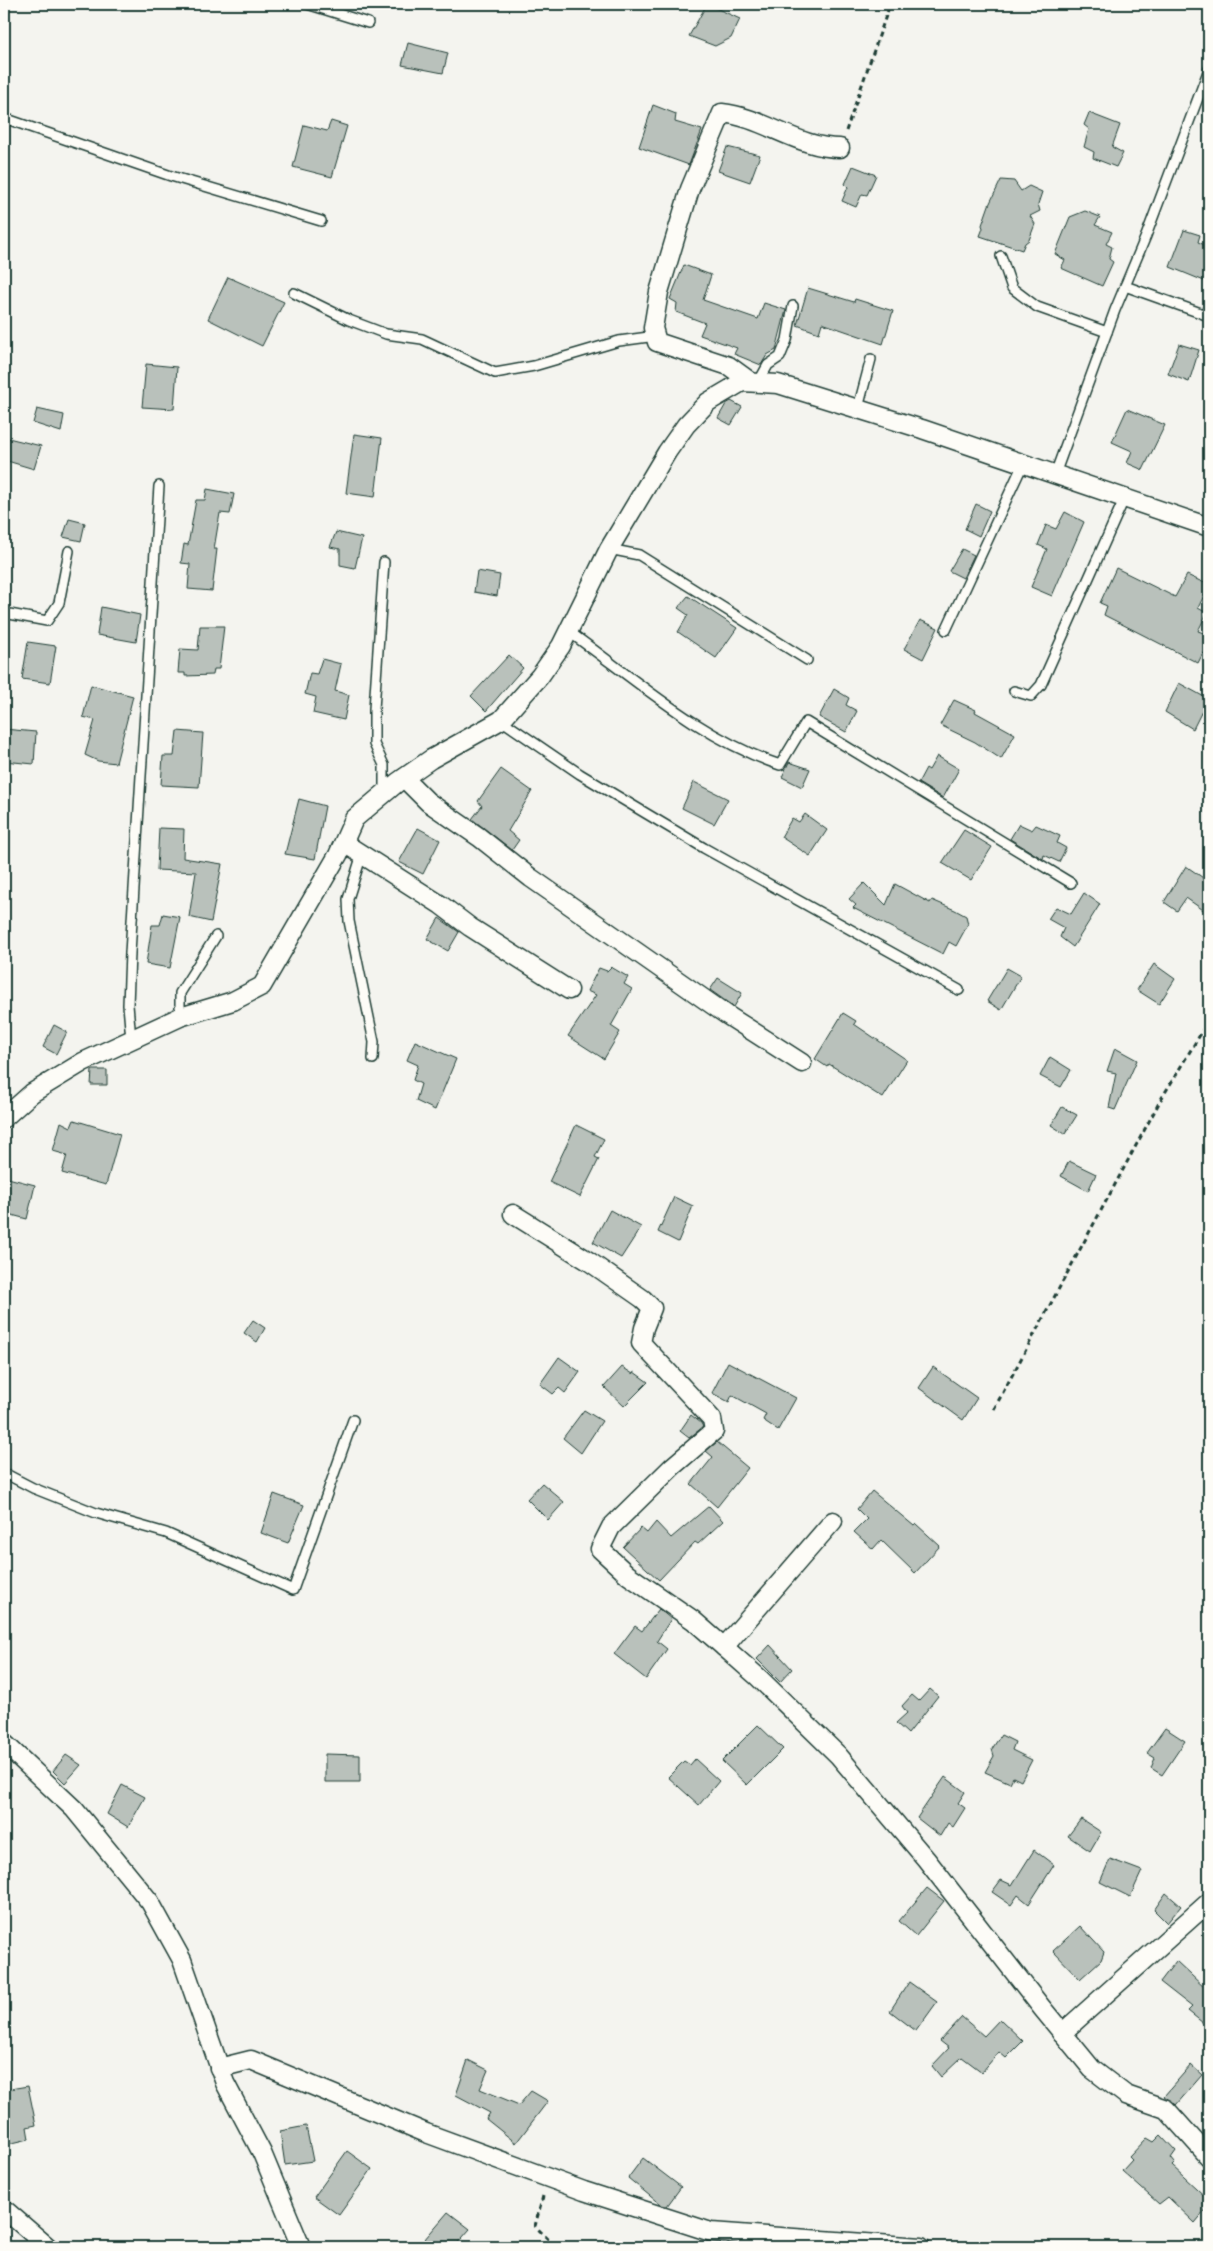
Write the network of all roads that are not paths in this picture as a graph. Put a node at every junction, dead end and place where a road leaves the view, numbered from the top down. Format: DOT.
graph roads {
  1 [pos="306,4"];
  2 [pos="368,23"];
  3 [pos="1209,69"];
  4 [pos="4,118"];
  5 [pos="840,148"];
  6 [pos="321,221"];
  7 [pos="1001,256"];
  8 [pos="1125,286"];
  9 [pos="294,293"];
  10 [pos="793,306"];
  11 [pos="1209,316"];
  12 [pos="1107,332"];
  13 [pos="656,336"];
  14 [pos="871,359"];
  15 [pos="755,382"];
  16 [pos="858,408"];
  17 [pos="1023,464"];
  18 [pos="1055,474"];
  19 [pos="159,486"];
  20 [pos="1125,497"];
  21 [pos="1209,527"];
  22 [pos="609,549"];
  23 [pos="69,551"];
  24 [pos="384,562"];
  25 [pos="4,613"];
  26 [pos="946,630"];
  27 [pos="568,632"];
  28 [pos="806,660"];
  29 [pos="1014,691"];
  30 [pos="500,720"];
  31 [pos="404,778"];
  32 [pos="384,793"];
  33 [pos="344,843"];
  34 [pos="362,854"];
  35 [pos="1070,883"];
  36 [pos="216,936"];
  37 [pos="569,990"];
  38 [pos="960,990"];
  39 [pos="180,1017"];
  40 [pos="132,1039"];
  41 [pos="373,1059"];
  42 [pos="802,1063"];
  43 [pos="5,1113"];
  44 [pos="513,1214"];
  45 [pos="354,1420"];
  46 [pos="4,1473"];
  47 [pos="833,1520"];
  48 [pos="724,1648"];
  49 [pos="4,1743"];
  50 [pos="1209,1902"];
  51 [pos="1062,2033"];
  52 [pos="219,2068"];
  53 [pos="1209,2156"];
  54 [pos="4,2209"];
  55 [pos="48,2247"];
  56 [pos="301,2247"];
  57 [pos="921,2247"];
  1 -- 2 [label="lane"];
  3 -- 8 [label="lane"];
  4 -- 6 [label="lane"];
  5 -- 13 [label="street"];
  7 -- 12 [label="lane"];
  8 -- 11 [label="lane"];
  8 -- 12 [label="lane"];
  9 -- 13 [label="lane"];
  10 -- 15 [label="lane"];
  12 -- 18 [label="lane"];
  13 -- 15 [label="street"];
  14 -- 16 [label="lane"];
  15 -- 16 [label="street"];
  15 -- 22 [label="street"];
  16 -- 17 [label="street"];
  17 -- 18 [label="street"];
  17 -- 26 [label="lane"];
  18 -- 20 [label="street"];
  19 -- 40 [label="lane"];
  20 -- 21 [label="street"];
  20 -- 29 [label="lane"];
  22 -- 27 [label="street"];
  22 -- 28 [label="lane"];
  23 -- 25 [label="lane"];
  24 -- 32 [label="lane"];
  27 -- 30 [label="street"];
  27 -- 35 [label="lane"];
  30 -- 31 [label="street"];
  30 -- 38 [label="lane"];
  31 -- 32 [label="street"];
  31 -- 42 [label="street"];
  32 -- 33 [label="street"];
  33 -- 34 [label="street"];
  33 -- 39 [label="street"];
  34 -- 37 [label="street"];
  34 -- 41 [label="lane"];
  36 -- 39 [label="lane"];
  39 -- 40 [label="street"];
  40 -- 43 [label="street"];
  44 -- 48 [label="street"];
  45 -- 46 [label="lane"];
  47 -- 48 [label="street"];
  48 -- 51 [label="street"];
  49 -- 52 [label="street"];
  50 -- 51 [label="street"];
  51 -- 53 [label="street"];
  52 -- 56 [label="street"];
  52 -- 57 [label="street"];
  54 -- 55 [label="street"];
}
